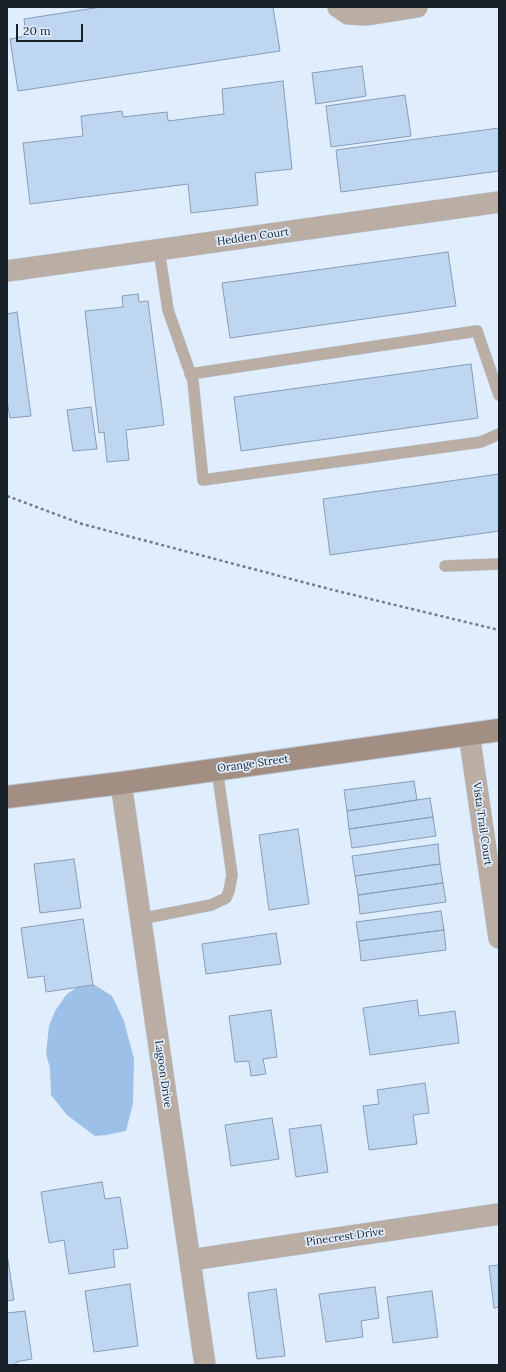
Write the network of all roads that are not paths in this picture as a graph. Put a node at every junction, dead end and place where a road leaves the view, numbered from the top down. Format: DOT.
graph roads {
  1 [pos="338,7"];
  2 [pos="417,7"];
  3 [pos="499,202"];
  4 [pos="159,250"];
  5 [pos="7,271"];
  6 [pos="190,374"];
  7 [pos="499,395"];
  8 [pos="499,434"];
  9 [pos="499,564"];
  10 [pos="445,566"];
  11 [pos="499,730"];
  12 [pos="469,734"];
  13 [pos="218,769"];
  14 [pos="121,783"];
  15 [pos="7,797"];
  16 [pos="140,919"];
  17 [pos="499,938"];
  18 [pos="499,1214"];
  19 [pos="190,1260"];
  20 [pos="205,1365"];
  1 -- 2 [label="street"];
  3 -- 4 [label="street, Hedden Court"];
  4 -- 5 [label="street, Hedden Court"];
  4 -- 6 [label="lane"];
  6 -- 7 [label="lane"];
  6 -- 8 [label="lane"];
  9 -- 10 [label="lane"];
  11 -- 12 [label="street, Orange Street"];
  12 -- 13 [label="street, Orange Street"];
  12 -- 17 [label="street, Vista Trail Court"];
  13 -- 14 [label="street, Orange Street"];
  13 -- 16 [label="lane"];
  14 -- 15 [label="street, Orange Street"];
  14 -- 16 [label="street, Lagoon Drive"];
  16 -- 19 [label="street, Lagoon Drive"];
  18 -- 19 [label="street, Pinecrest Drive"];
  19 -- 20 [label="street, Lagoon Drive"];
}
